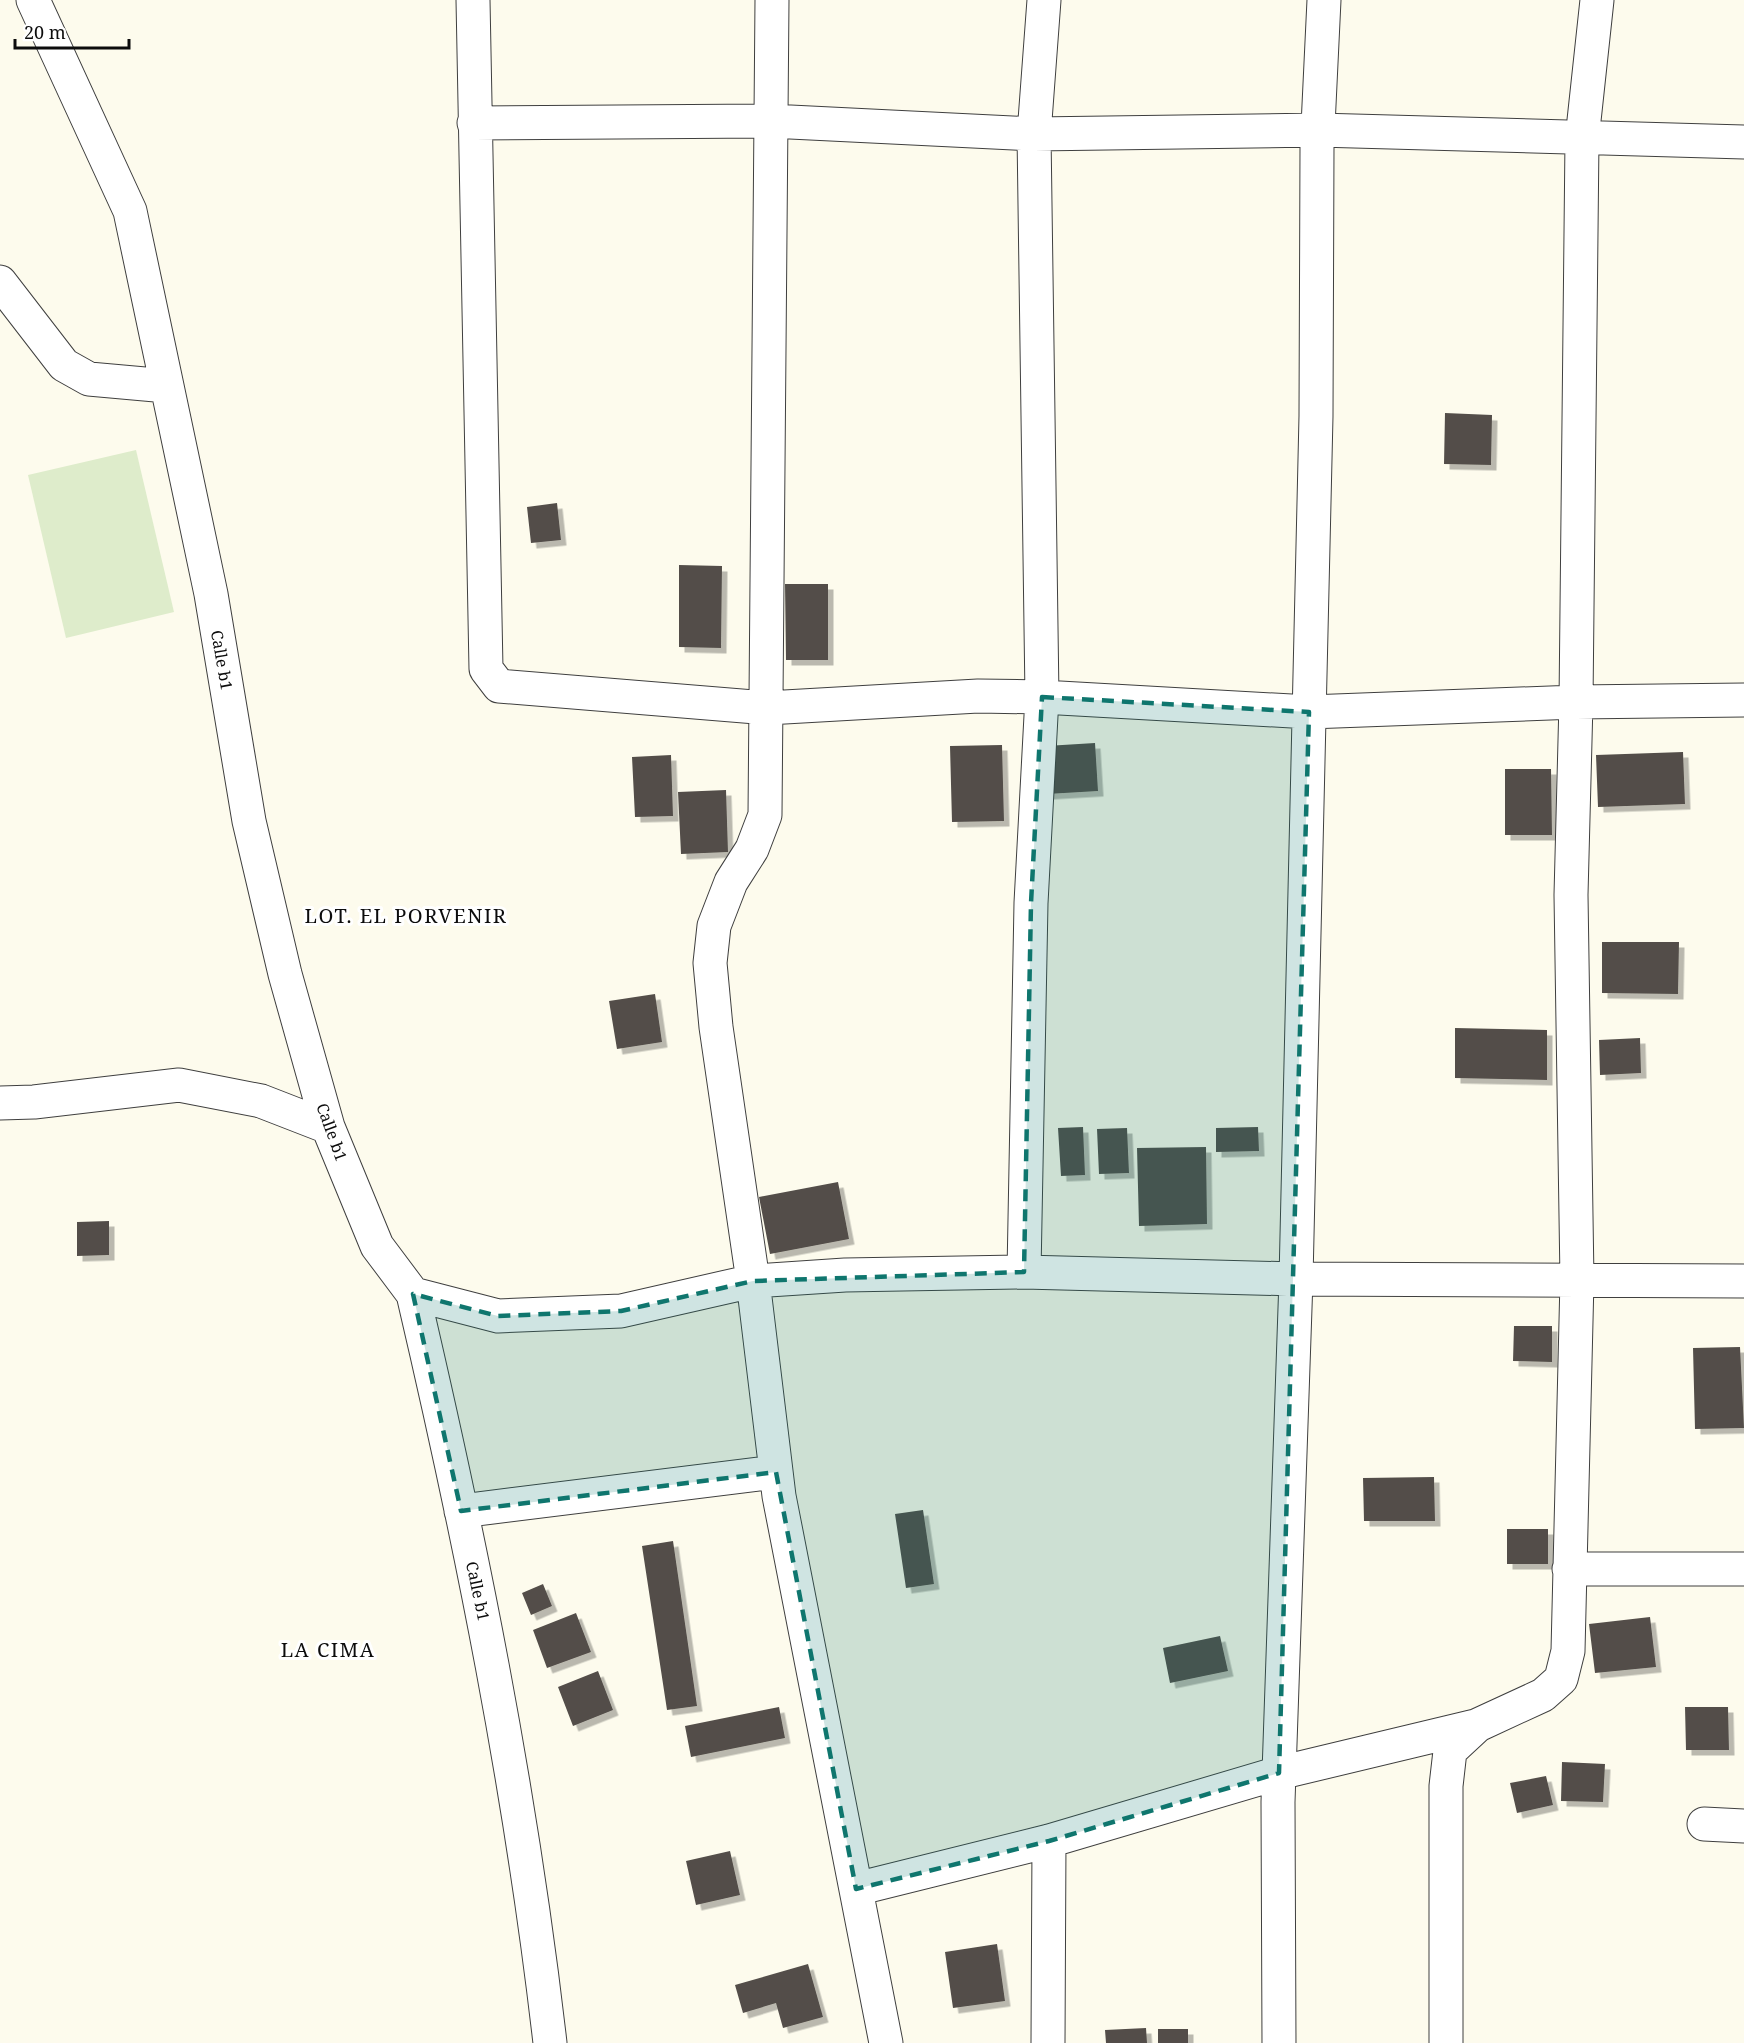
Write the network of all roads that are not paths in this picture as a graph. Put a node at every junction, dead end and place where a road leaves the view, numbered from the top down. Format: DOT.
graph roads {
  1 [pos="473,0"];
  2 [pos="772,0"];
  3 [pos="1044,0"];
  4 [pos="1324,0"];
  5 [pos="1597,0"];
  6 [pos="36,2"];
  7 [pos="770,122"];
  8 [pos="474,123"];
  9 [pos="1318,130"];
  10 [pos="1034,135"];
  11 [pos="1582,139"];
  12 [pos="1744,142"];
  13 [pos="0,282"];
  14 [pos="166,386"];
  15 [pos="1042,697"];
  16 [pos="1744,700"];
  17 [pos="1576,702"];
  18 [pos="767,708"];
  19 [pos="1309,712"];
  20 [pos="0,1103"];
  21 [pos="328,1127"];
  22 [pos="1024,1272"];
  23 [pos="1296,1279"];
  24 [pos="1577,1280"];
  25 [pos="753,1281"];
  26 [pos="1744,1281"];
  27 [pos="413,1294"];
  28 [pos="776,1472"];
  29 [pos="461,1511"];
  30 [pos="1569,1569"];
  31 [pos="1744,1569"];
  32 [pos="1478,1725"];
  33 [pos="1279,1773"];
  34 [pos="1704,1824"];
  35 [pos="1744,1826"];
  36 [pos="1049,1841"];
  37 [pos="856,1889"];
  38 [pos="550,2043"];
  39 [pos="886,2043"];
  40 [pos="1048,2043"];
  41 [pos="1279,2043"];
  42 [pos="1446,2043"];
  1 -- 8 [label="street"];
  2 -- 7 [label="street"];
  3 -- 10 [label="street"];
  4 -- 9 [label="street"];
  5 -- 11 [label="street"];
  6 -- 14 [label="street, Calle b1"];
  7 -- 8 [label="street"];
  7 -- 10 [label="street"];
  7 -- 18 [label="street"];
  8 -- 18 [label="street"];
  9 -- 10 [label="street"];
  9 -- 11 [label="street"];
  9 -- 19 [label="street"];
  10 -- 15 [label="street"];
  11 -- 12 [label="street"];
  11 -- 17 [label="street"];
  13 -- 14 [label="street"];
  14 -- 21 [label="street, Calle b1"];
  15 -- 18 [label="street"];
  15 -- 19 [label="street"];
  15 -- 22 [label="street"];
  16 -- 17 [label="street"];
  17 -- 19 [label="street"];
  17 -- 24 [label="street"];
  18 -- 25 [label="street"];
  19 -- 23 [label="street"];
  20 -- 21 [label="street"];
  21 -- 27 [label="street, Calle b1"];
  22 -- 23 [label="street"];
  22 -- 25 [label="street"];
  23 -- 24 [label="street"];
  23 -- 33 [label="street"];
  24 -- 26 [label="street"];
  24 -- 30 [label="street"];
  25 -- 27 [label="street"];
  25 -- 28 [label="street"];
  27 -- 29 [label="street, Calle b1"];
  28 -- 29 [label="street"];
  28 -- 37 [label="street"];
  29 -- 38 [label="street, Calle b1"];
  30 -- 31 [label="street"];
  30 -- 32 [label="street"];
  32 -- 33 [label="street"];
  32 -- 42 [label="street"];
  33 -- 36 [label="street"];
  33 -- 41 [label="street"];
  34 -- 35 [label="street"];
  36 -- 37 [label="street"];
  36 -- 40 [label="street"];
  37 -- 39 [label="street"];
}
